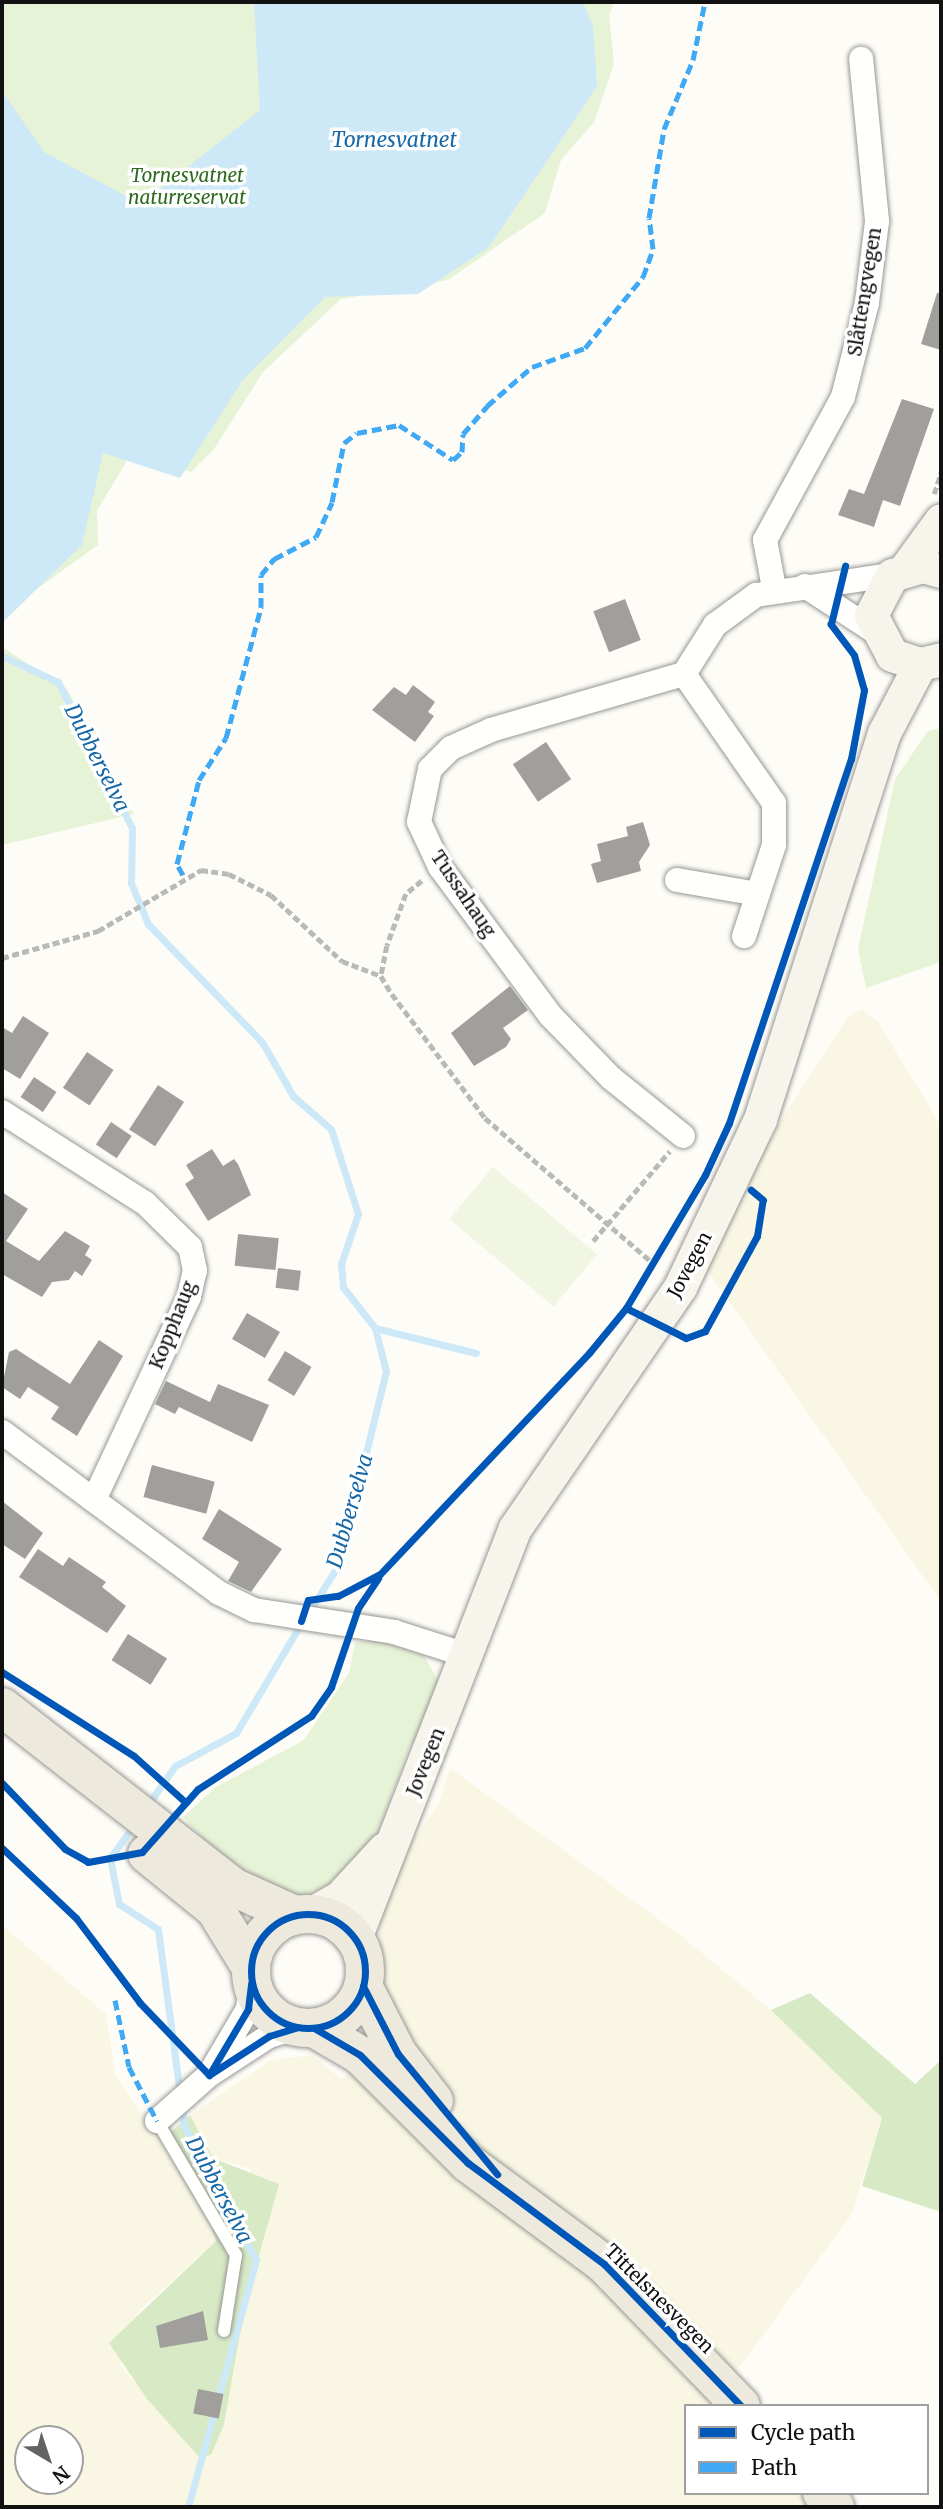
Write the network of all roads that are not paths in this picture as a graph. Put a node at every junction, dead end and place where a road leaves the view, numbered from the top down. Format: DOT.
graph roads {
  1 [pos="861,59"];
  2 [pos="941,520"];
  3 [pos="941,570"];
  4 [pos="899,572"];
  5 [pos="805,586"];
  6 [pos="774,588"];
  7 [pos="907,652"];
  8 [pos="684,674"];
  9 [pos="677,880"];
  10 [pos="758,894"];
  11 [pos="744,936"];
  12 [pos="2,1112"];
  13 [pos="683,1136"];
  14 [pos="2,1432"];
  15 [pos="95,1498"];
  16 [pos="469,1656"];
  17 [pos="2,1707"];
  18 [pos="2,1741"];
  19 [pos="86,1788"];
  20 [pos="393,1840"];
  21 [pos="196,1875"];
  22 [pos="304,1914"];
  23 [pos="355,1938"];
  24 [pos="251,1975"];
  25 [pos="363,1986"];
  26 [pos="306,2027"];
  27 [pos="209,2075"];
  28 [pos="157,2121"];
  29 [pos="516,2195"];
  30 [pos="224,2331"];
  31 [pos="739,2404"];
  1 -- 6 [label="street, Slåttengvegen"];
  2 -- 4 [label="street"];
  3 -- 4 [label="street"];
  4 -- 5 [label="street"];
  4 -- 7 [label="street, Jovegen"];
  5 -- 6 [label="street"];
  5 -- 7 [label="street"];
  6 -- 8 [label="street"];
  7 -- 16 [label="street, Jovegen"];
  8 -- 10 [label="street"];
  8 -- 13 [label="street, Tussahaug"];
  9 -- 10 [label="street"];
  10 -- 11 [label="street"];
  12 -- 15 [label="street, Kopphaug"];
  14 -- 15 [label="street"];
  15 -- 16 [label="street"];
  16 -- 20 [label="street, Jovegen"];
  17 -- 19 [label="main road"];
  18 -- 19 [label="main road"];
  19 -- 21 [label="main road"];
  20 -- 22 [label="street, Jovegen"];
  20 -- 23 [label="street, Jovegen"];
  21 -- 22 [label="main road"];
  21 -- 24 [label="main road"];
  22 -- 23 [label="main road"];
  22 -- 24 [label="main road"];
  23 -- 25 [label="main road"];
  24 -- 26 [label="main road"];
  24 -- 27 [label="street"];
  25 -- 26 [label="main road"];
  25 -- 29 [label="main road, Tittelsnesvegen"];
  26 -- 27 [label="street"];
  26 -- 29 [label="main road, Tittelsnesvegen"];
  27 -- 28 [label="street"];
  28 -- 30 [label="lane"];
  29 -- 31 [label="main road, Tittelsnesvegen"];
}
